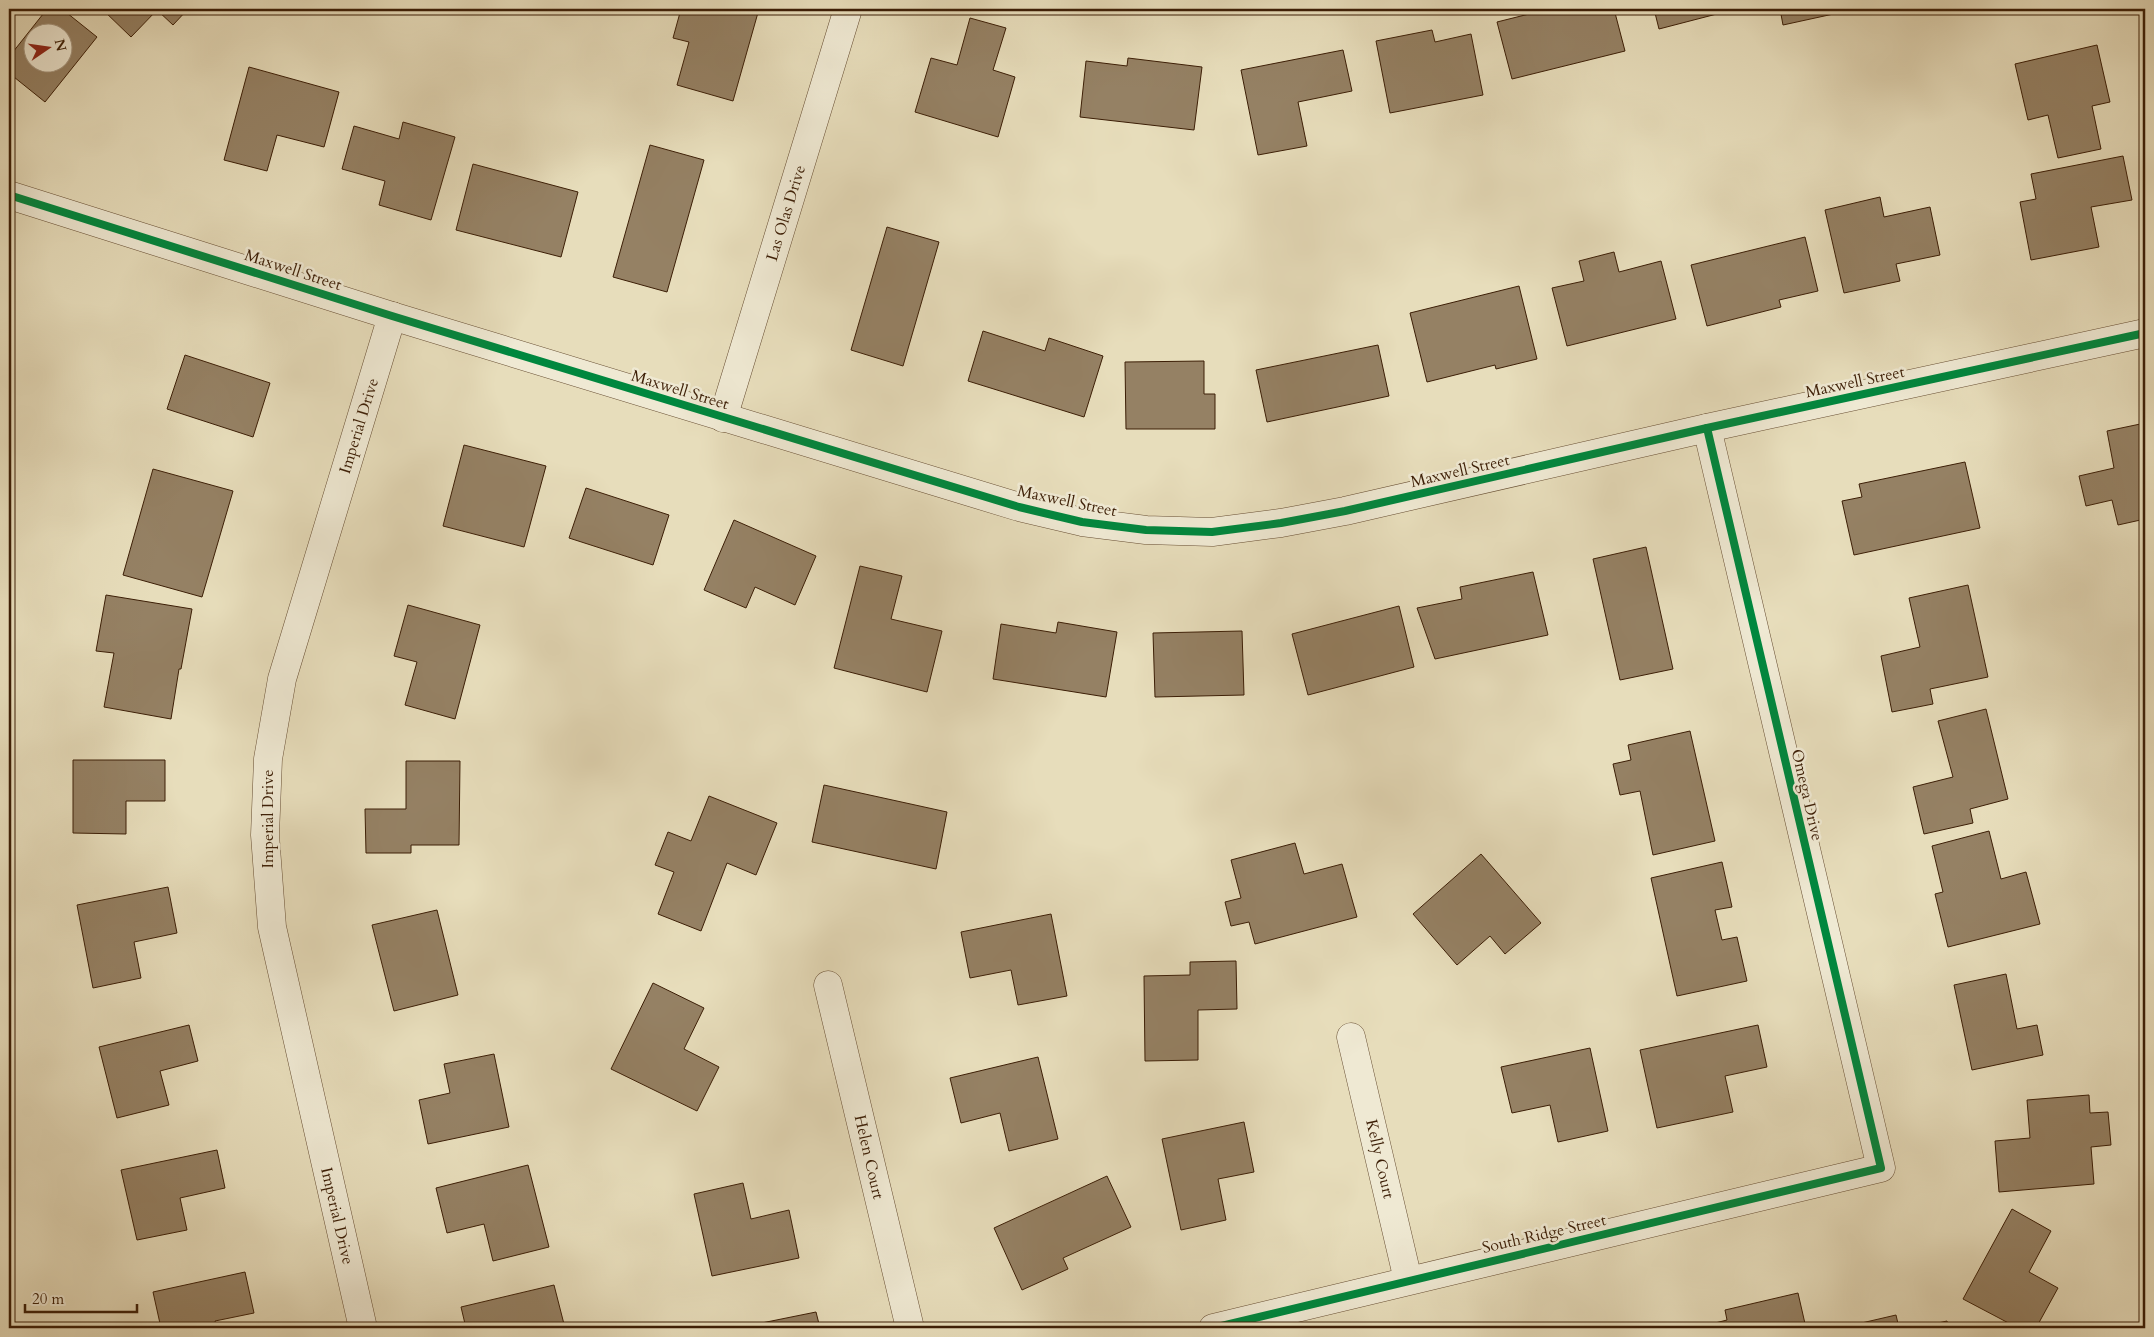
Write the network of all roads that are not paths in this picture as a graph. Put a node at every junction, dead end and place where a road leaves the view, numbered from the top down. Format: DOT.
graph roads {
  1 [pos="848,9"];
  2 [pos="9,195"];
  3 [pos="392,316"];
  4 [pos="2145,333"];
  5 [pos="723,418"];
  6 [pos="1707,428"];
  7 [pos="828,985"];
  8 [pos="1351,1037"];
  9 [pos="1881,1168"];
  10 [pos="1408,1280"];
  11 [pos="363,1328"];
  12 [pos="910,1328"];
  13 [pos="1214,1328"];
  1 -- 5 [label="street, Las Olas Drive"];
  2 -- 3 [label="street, Maxwell Street"];
  3 -- 5 [label="street, Maxwell Street"];
  3 -- 11 [label="street, Imperial Drive"];
  4 -- 6 [label="street, Maxwell Street"];
  5 -- 6 [label="street, Maxwell Street"];
  6 -- 9 [label="street, Omega Drive"];
  7 -- 12 [label="street, Helen Court"];
  8 -- 10 [label="street, Kelly Court"];
  9 -- 10 [label="street, South Ridge Street"];
  10 -- 13 [label="street, South Ridge Street"];
}
